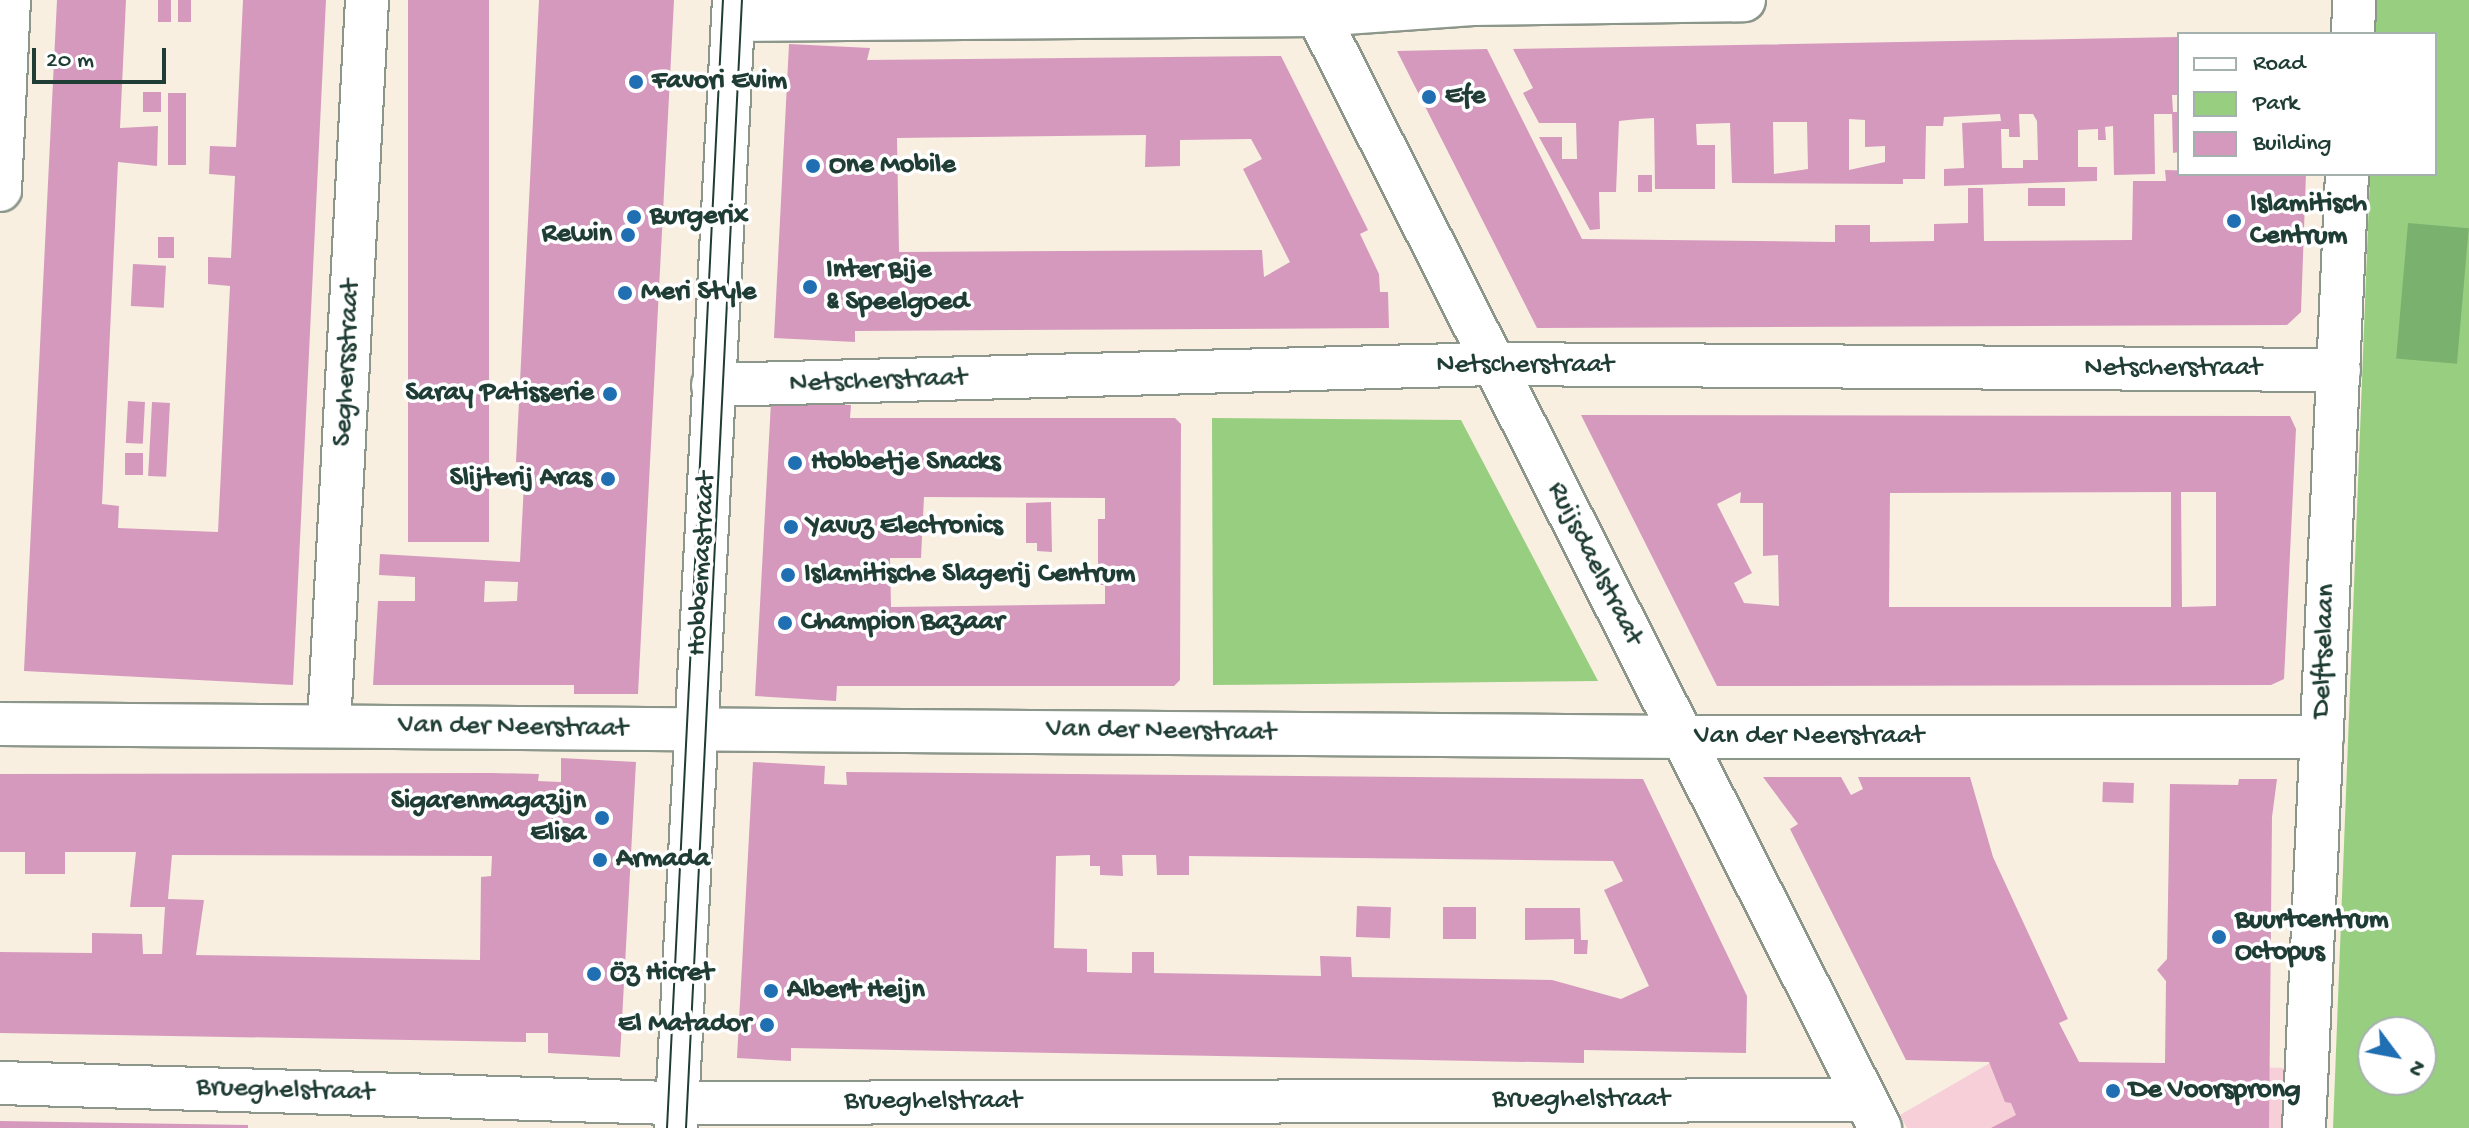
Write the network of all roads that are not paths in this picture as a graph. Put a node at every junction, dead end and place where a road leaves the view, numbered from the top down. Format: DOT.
graph roads {
  1 [pos="9,0"];
  2 [pos="367,0"];
  3 [pos="1744,0"];
  4 [pos="2354,0"];
  5 [pos="1314,7"];
  6 [pos="733,10"];
  7 [pos="2353,32"];
  8 [pos="2347,176"];
  9 [pos="0,190"];
  10 [pos="1493,364"];
  11 [pos="2339,370"];
  12 [pos="713,385"];
  13 [pos="0,724"];
  14 [pos="329,725"];
  15 [pos="695,730"];
  16 [pos="1682,737"];
  17 [pos="2322,737"];
  18 [pos="0,1083"];
  19 [pos="1873,1114"];
  20 [pos="676,1115"];
  21 [pos="2304,1128"];
  1 -- 9 [label="street"];
  2 -- 14 [label="street, Seghersstraat"];
  3 -- 5 [label="street"];
  4 -- 7 [label="street"];
  5 -- 6 [label="street"];
  5 -- 10 [label="street, Ruijsdaelstraat"];
  6 -- 12 [label="street, Hobbemastraat"];
  8 -- 11 [label="street, Delftselaan"];
  10 -- 11 [label="street, Netscherstraat"];
  10 -- 12 [label="street, Netscherstraat"];
  10 -- 16 [label="street, Ruijsdaelstraat"];
  11 -- 17 [label="street, Delftselaan"];
  12 -- 15 [label="street, Hobbemastraat"];
  13 -- 14 [label="street, Van der Neerstraat"];
  14 -- 15 [label="street, Van der Neerstraat"];
  15 -- 16 [label="street, Van der Neerstraat"];
  15 -- 20 [label="street, Hobbemastraat"];
  16 -- 17 [label="street, Van der Neerstraat"];
  16 -- 19 [label="street, Ruijsdaelstraat"];
  17 -- 21 [label="street, Delftselaan"];
  18 -- 20 [label="street, Brueghelstraat"];
  19 -- 20 [label="street, Brueghelstraat"];
}
